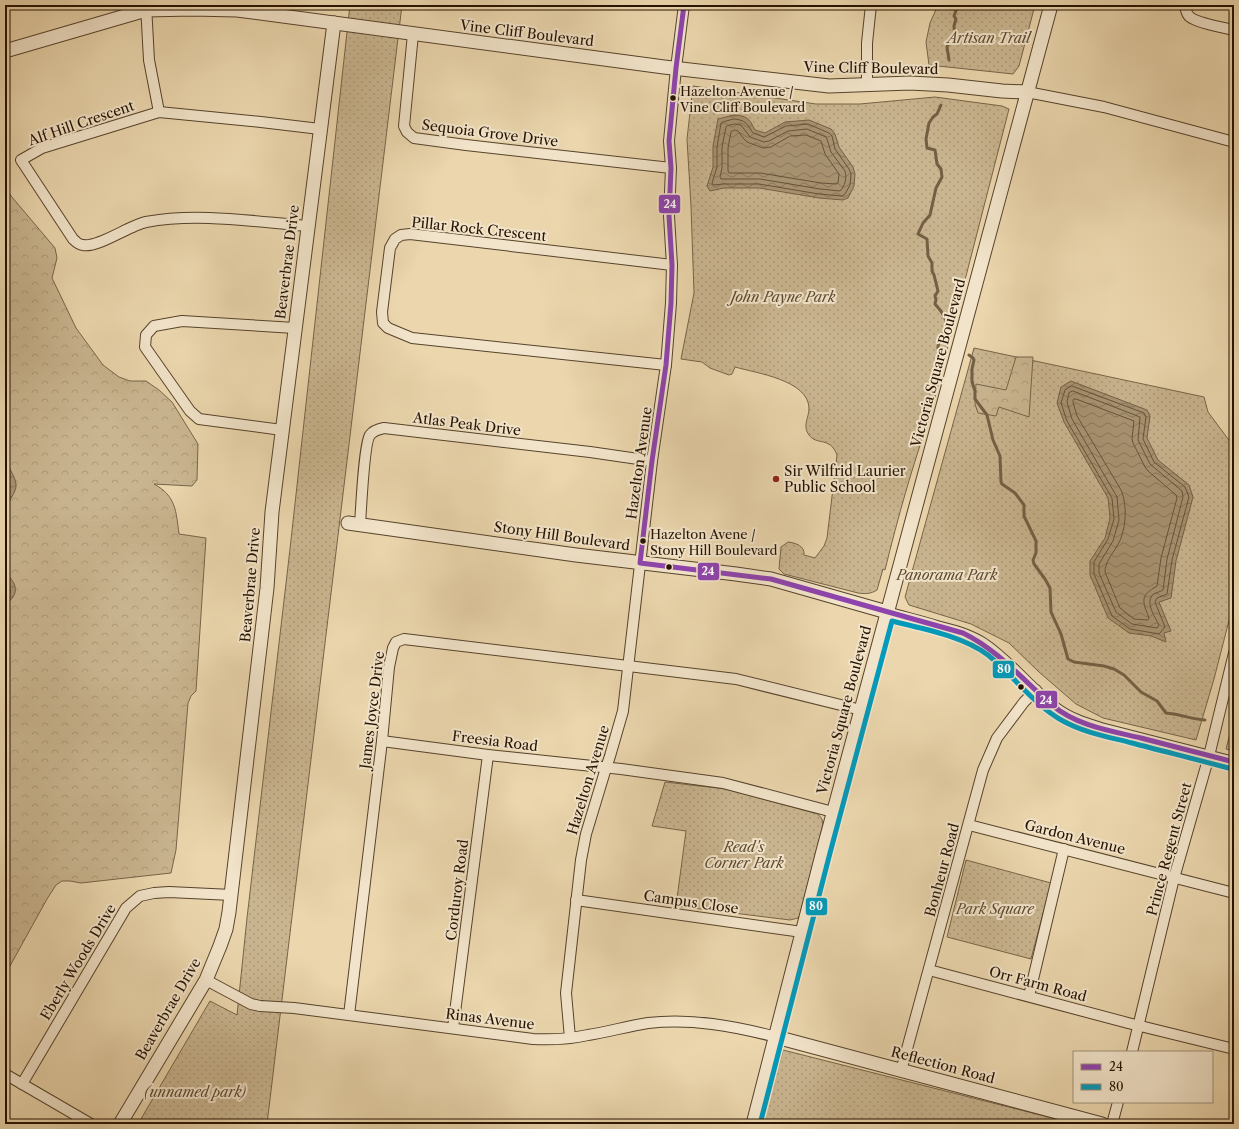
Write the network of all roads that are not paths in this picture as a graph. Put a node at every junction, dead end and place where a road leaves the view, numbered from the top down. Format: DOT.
graph roads {
  1 [pos="684,5"];
  2 [pos="871,5"];
  3 [pos="1051,5"];
  4 [pos="1185,5"];
  5 [pos="146,7"];
  6 [pos="334,22"];
  7 [pos="1234,30"];
  8 [pos="413,34"];
  9 [pos="5,51"];
  10 [pos="676,68"];
  11 [pos="867,85"];
  12 [pos="1027,92"];
  13 [pos="159,112"];
  14 [pos="320,129"];
  15 [pos="1234,142"];
  16 [pos="671,168"];
  17 [pos="308,226"];
  18 [pos="672,265"];
  19 [pos="295,328"];
  20 [pos="666,365"];
  21 [pos="282,430"];
  22 [pos="652,461"];
  23 [pos="354,524"];
  24 [pos="640,563"];
  25 [pos="887,612"];
  26 [pos="1234,653"];
  27 [pos="628,666"];
  28 [pos="1036,690"];
  29 [pos="861,710"];
  30 [pos="382,742"];
  31 [pos="488,755"];
  32 [pos="1209,756"];
  33 [pos="1234,762"];
  34 [pos="606,768"];
  35 [pos="833,812"];
  36 [pos="969,825"];
  37 [pos="1064,849"];
  38 [pos="1174,878"];
  39 [pos="1234,892"];
  40 [pos="232,895"];
  41 [pos="576,900"];
  42 [pos="802,932"];
  43 [pos="929,970"];
  44 [pos="206,980"];
  45 [pos="1029,996"];
  46 [pos="348,1015"];
  47 [pos="1139,1026"];
  48 [pos="453,1028"];
  49 [pos="776,1037"];
  50 [pos="570,1038"];
  51 [pos="1234,1049"];
  52 [pos="1132,1051"];
  53 [pos="901,1071"];
  54 [pos="5,1074"];
  55 [pos="22,1084"];
  56 [pos="1118,1103"];
  57 [pos="91,1124"];
  58 [pos="120,1124"];
  59 [pos="753,1124"];
  60 [pos="1102,1124"];
  61 [pos="1112,1124"];
  1 -- 10 [label="street, Hazelton Avenue"];
  2 -- 11 [label="street"];
  3 -- 12 [label="street, Victoria Square Boulevard"];
  4 -- 7 [label="street"];
  5 -- 6 [label="street, Vine Cliff Boulevard"];
  5 -- 9 [label="street, Vine Cliff Boulevard"];
  5 -- 13 [label="street"];
  6 -- 8 [label="street, Vine Cliff Boulevard"];
  6 -- 14 [label="street, Beaverbrae Drive"];
  8 -- 10 [label="street, Vine Cliff Boulevard"];
  8 -- 16 [label="street, Sequoia Grove Drive"];
  10 -- 11 [label="street, Vine Cliff Boulevard"];
  10 -- 16 [label="street, Hazelton Avenue"];
  11 -- 12 [label="street, Vine Cliff Boulevard"];
  12 -- 15 [label="street"];
  12 -- 25 [label="street, Victoria Square Boulevard"];
  13 -- 14 [label="street, Alf Hill Crescent"];
  13 -- 17 [label="street, Alf Hill Crescent"];
  14 -- 17 [label="street, Beaverbrae Drive"];
  16 -- 18 [label="street, Hazelton Avenue"];
  17 -- 19 [label="street, Beaverbrae Drive"];
  18 -- 20 [label="street, Hazelton Avenue"];
  18 -- 20 [label="street, Pillar Rock Crescent"];
  19 -- 21 [label="street, Beaverbrae Drive"];
  19 -- 21 [label="street"];
  20 -- 22 [label="street, Hazelton Avenue"];
  21 -- 40 [label="street, Beaverbrae Drive"];
  22 -- 23 [label="street, Atlas Peak Drive"];
  22 -- 24 [label="street, Hazelton Avenue"];
  23 -- 24 [label="street, Stony Hill Boulevard"];
  24 -- 25 [label="street, Stony Hill Boulevard"];
  24 -- 27 [label="street, Hazelton Avenue"];
  25 -- 28 [label="street"];
  25 -- 29 [label="street, Victoria Square Boulevard"];
  26 -- 32 [label="street, Prince Regent Street"];
  27 -- 29 [label="street, James Joyce Drive"];
  27 -- 30 [label="street, James Joyce Drive"];
  27 -- 34 [label="street, Hazelton Avenue"];
  28 -- 32 [label="street"];
  28 -- 36 [label="street, Bonheur Road"];
  29 -- 35 [label="street, Victoria Square Boulevard"];
  30 -- 31 [label="street, Freesia Road"];
  30 -- 46 [label="street, James Joyce Drive"];
  31 -- 34 [label="street, Freesia Road"];
  31 -- 48 [label="street, Corduroy Road"];
  32 -- 33 [label="street"];
  32 -- 38 [label="street, Prince Regent Street"];
  34 -- 35 [label="street, Freesia Road"];
  34 -- 41 [label="street, Hazelton Avenue"];
  35 -- 42 [label="street, Victoria Square Boulevard"];
  36 -- 37 [label="street, Gardon Avenue"];
  36 -- 43 [label="street, Bonheur Road"];
  37 -- 38 [label="street, Gardon Avenue"];
  37 -- 45 [label="street"];
  38 -- 39 [label="street, Gardon Avenue"];
  38 -- 47 [label="street, Prince Regent Street"];
  40 -- 44 [label="street, Beaverbrae Drive"];
  40 -- 55 [label="street, Eberly Woods Drive"];
  41 -- 42 [label="street, Campus Close"];
  41 -- 50 [label="street, Hazelton Avenue"];
  42 -- 49 [label="street, Victoria Square Boulevard"];
  43 -- 45 [label="street, Orr Farm Road"];
  43 -- 53 [label="street, Bonheur Road"];
  44 -- 46 [label="street, Rinas Avenue"];
  44 -- 58 [label="street, Beaverbrae Drive"];
  45 -- 47 [label="street, Orr Farm Road"];
  46 -- 48 [label="street, Rinas Avenue"];
  47 -- 51 [label="street, Orr Farm Road"];
  47 -- 52 [label="street, Prince Regent Street"];
  48 -- 50 [label="street, Rinas Avenue"];
  49 -- 50 [label="street, Rinas Avenue"];
  49 -- 53 [label="street, Reflection Road"];
  49 -- 59 [label="street, Victoria Square Boulevard"];
  53 -- 60 [label="street, Reflection Road"];
  54 -- 55 [label="street"];
  55 -- 57 [label="street"];
  56 -- 61 [label="street"];
}
